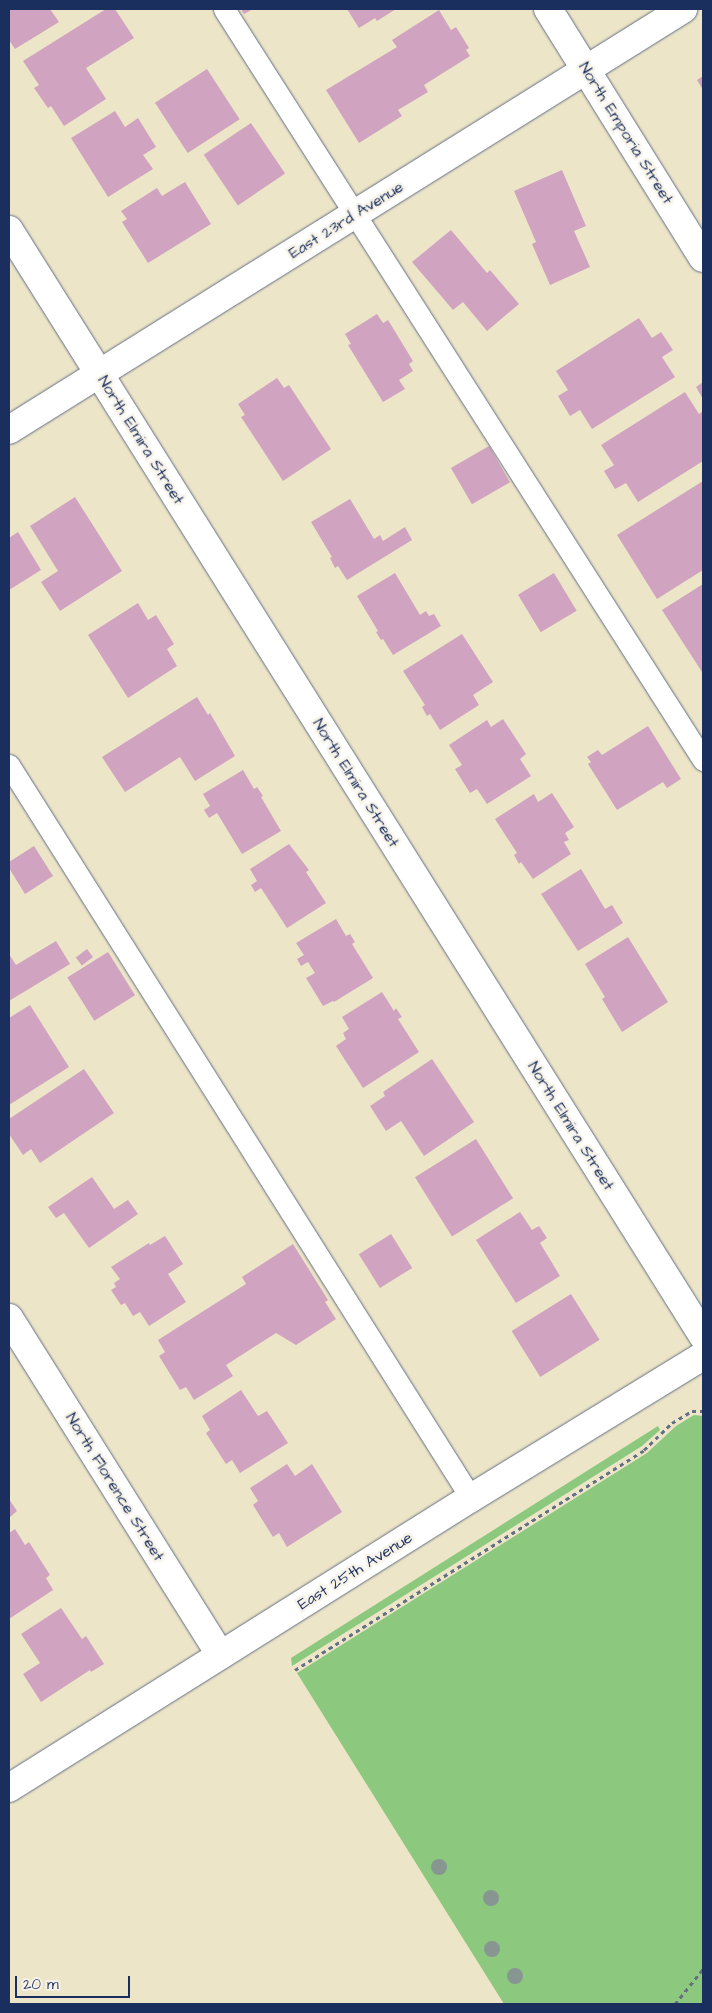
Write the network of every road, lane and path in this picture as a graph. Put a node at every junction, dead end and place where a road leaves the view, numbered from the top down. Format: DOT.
graph roads {
  1 [pos="224,9"];
  2 [pos="548,9"];
  3 [pos="683,9"];
  4 [pos="586,70"];
  5 [pos="356,214"];
  6 [pos="9,230"];
  7 [pos="703,258"];
  8 [pos="99,374"];
  9 [pos="9,430"];
  10 [pos="703,760"];
  11 [pos="9,765"];
  12 [pos="9,1318"];
  13 [pos="703,1336"];
  14 [pos="703,1356"];
  15 [pos="703,1406"];
  16 [pos="703,1410"];
  17 [pos="471,1498"];
  18 [pos="220,1655"];
  19 [pos="295,1670"];
  20 [pos="9,1788"];
  21 [pos="703,1969"];
  22 [pos="675,2004"];
  1 -- 5 [label="lane"];
  2 -- 4 [label="street, North Emporia Street"];
  3 -- 4 [label="street, East 23rd Avenue"];
  4 -- 5 [label="street, East 23rd Avenue"];
  4 -- 7 [label="street, North Emporia Street"];
  5 -- 8 [label="street, East 23rd Avenue"];
  5 -- 10 [label="lane"];
  6 -- 8 [label="street, North Elmira Street"];
  8 -- 9 [label="street, East 23rd Avenue"];
  8 -- 13 [label="street, North Elmira Street"];
  11 -- 17 [label="lane"];
  12 -- 18 [label="street, North Florence Street"];
  14 -- 17 [label="street, East 25th Avenue"];
  15 -- 16 [label="path"];
  16 -- 19 [label="path"];
  17 -- 18 [label="street, East 25th Avenue"];
  18 -- 20 [label="street, East 25th Avenue"];
  21 -- 22 [label="path"];
}
